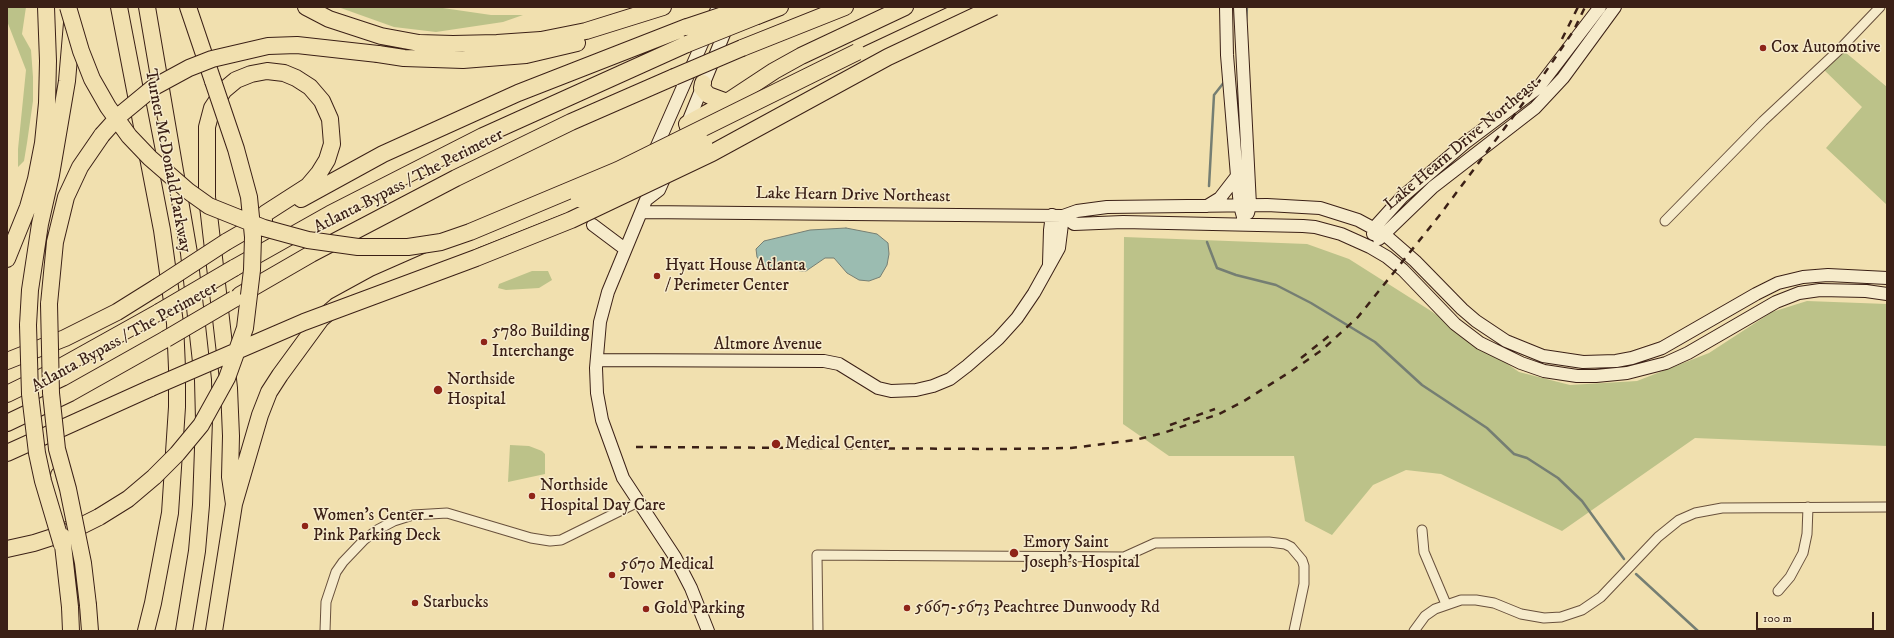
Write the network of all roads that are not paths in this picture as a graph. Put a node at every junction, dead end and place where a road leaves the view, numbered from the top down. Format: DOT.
graph roads {
  1 [pos="46,7"];
  2 [pos="68,7"];
  3 [pos="73,7"];
  4 [pos="119,7"];
  5 [pos="147,7"];
  6 [pos="188,7"];
  7 [pos="306,7"];
  8 [pos="663,7"];
  9 [pos="718,7"];
  10 [pos="736,7"];
  11 [pos="780,7"];
  12 [pos="845,7"];
  13 [pos="905,7"];
  14 [pos="957,7"];
  15 [pos="968,7"];
  16 [pos="994,7"];
  17 [pos="1226,7"];
  18 [pos="1240,7"];
  19 [pos="1600,7"];
  20 [pos="1615,7"];
  21 [pos="1880,7"];
  22 [pos="752,11"];
  23 [pos="638,16"];
  24 [pos="703,83"];
  25 [pos="727,102"];
  26 [pos="687,124"];
  27 [pos="1243,176"];
  28 [pos="1245,205"];
  29 [pos="644,206"];
  30 [pos="1206,206"];
  31 [pos="1058,216"];
  32 [pos="1665,220"];
  33 [pos="1245,224"];
  34 [pos="254,225"];
  35 [pos="593,225"];
  36 [pos="1379,231"];
  37 [pos="1370,247"];
  38 [pos="625,249"];
  39 [pos="7,259"];
  40 [pos="1887,278"];
  41 [pos="1887,294"];
  42 [pos="598,348"];
  43 [pos="597,360"];
  44 [pos="616,360"];
  45 [pos="7,361"];
  46 [pos="7,394"];
  47 [pos="204,420"];
  48 [pos="7,423"];
  49 [pos="57,449"];
  50 [pos="7,453"];
  51 [pos="638,502"];
  52 [pos="234,504"];
  53 [pos="1887,506"];
  54 [pos="1808,507"];
  55 [pos="1422,530"];
  56 [pos="62,545"];
  57 [pos="7,548"];
  58 [pos="1778,591"];
  59 [pos="1446,604"];
  60 [pos="71,631"];
  61 [pos="90,631"];
  62 [pos="146,631"];
  63 [pos="184,631"];
  64 [pos="194,631"];
  65 [pos="214,631"];
  66 [pos="325,631"];
  67 [pos="708,631"];
  68 [pos="818,631"];
  69 [pos="1294,631"];
  70 [pos="1414,631"];
  1 -- 39 [label="highway"];
  2 -- 14 [label="highway, bridge"];
  3 -- 56 [label="highway, bridge"];
  4 -- 62 [label="highway, Turner McDonald Parkway"];
  5 -- 47 [label="highway, Turner McDonald Parkway"];
  6 -- 57 [label="highway, bridge"];
  7 -- 23 [label="highway"];
  8 -- 23 [label="highway"];
  9 -- 29 [label="main road"];
  10 -- 24 [label="main road"];
  11 -- 22 [label="highway, Atlanta Bypass / The Perimeter"];
  12 -- 48 [label="highway, Atlanta Bypass / The Perimeter, bridge"];
  13 -- 25 [label="highway"];
  15 -- 52 [label="highway, bridge"];
  16 -- 50 [label="highway, bridge"];
  17 -- 27 [label="main road"];
  18 -- 27 [label="main road"];
  19 -- 36 [label="main road, Lake Hearn Drive Northeast"];
  20 -- 36 [label="main road, Lake Hearn Drive Northeast"];
  21 -- 32 [label="street"];
  22 -- 34 [label="highway, bridge"];
  22 -- 46 [label="highway, Atlanta Bypass / The Perimeter, bridge"];
  23 -- 49 [label="highway, bridge"];
  24 -- 25 [label="highway"];
  24 -- 26 [label="main road"];
  25 -- 26 [label="highway"];
  26 -- 29 [label="main road"];
  27 -- 28 [label="main road"];
  27 -- 30 [label="main road"];
  28 -- 30 [label="main road, Lake Hearn Drive Northeast"];
  28 -- 33 [label="main road"];
  28 -- 36 [label="main road, Lake Hearn Drive Northeast"];
  29 -- 31 [label="main road, Lake Hearn Drive Northeast"];
  29 -- 38 [label="main road"];
  30 -- 31 [label="main road, Lake Hearn Drive Northeast"];
  31 -- 33 [label="main road, Lake Hearn Drive Northeast"];
  31 -- 44 [label="main road, Altmore Avenue"];
  33 -- 37 [label="main road, Lake Hearn Drive Northeast"];
  34 -- 45 [label="highway, bridge"];
  34 -- 52 [label="highway"];
  35 -- 38 [label="main road"];
  36 -- 37 [label="main road, Lake Hearn Drive Northeast"];
  36 -- 40 [label="main road, Lake Hearn Drive Northeast"];
  37 -- 41 [label="main road, Lake Hearn Drive Northeast"];
  38 -- 42 [label="main road"];
  42 -- 43 [label="main road"];
  42 -- 44 [label="main road"];
  43 -- 44 [label="main road, Altmore Avenue"];
  43 -- 51 [label="main road"];
  47 -- 63 [label="highway"];
  47 -- 64 [label="highway"];
  49 -- 56 [label="highway, bridge"];
  49 -- 61 [label="highway, bridge"];
  51 -- 66 [label="street"];
  51 -- 67 [label="main road"];
  52 -- 65 [label="highway"];
  53 -- 54 [label="street"];
  54 -- 58 [label="street"];
  54 -- 59 [label="street"];
  55 -- 59 [label="street"];
  56 -- 60 [label="highway, bridge"];
  59 -- 70 [label="street"];
  68 -- 69 [label="street"];
}
